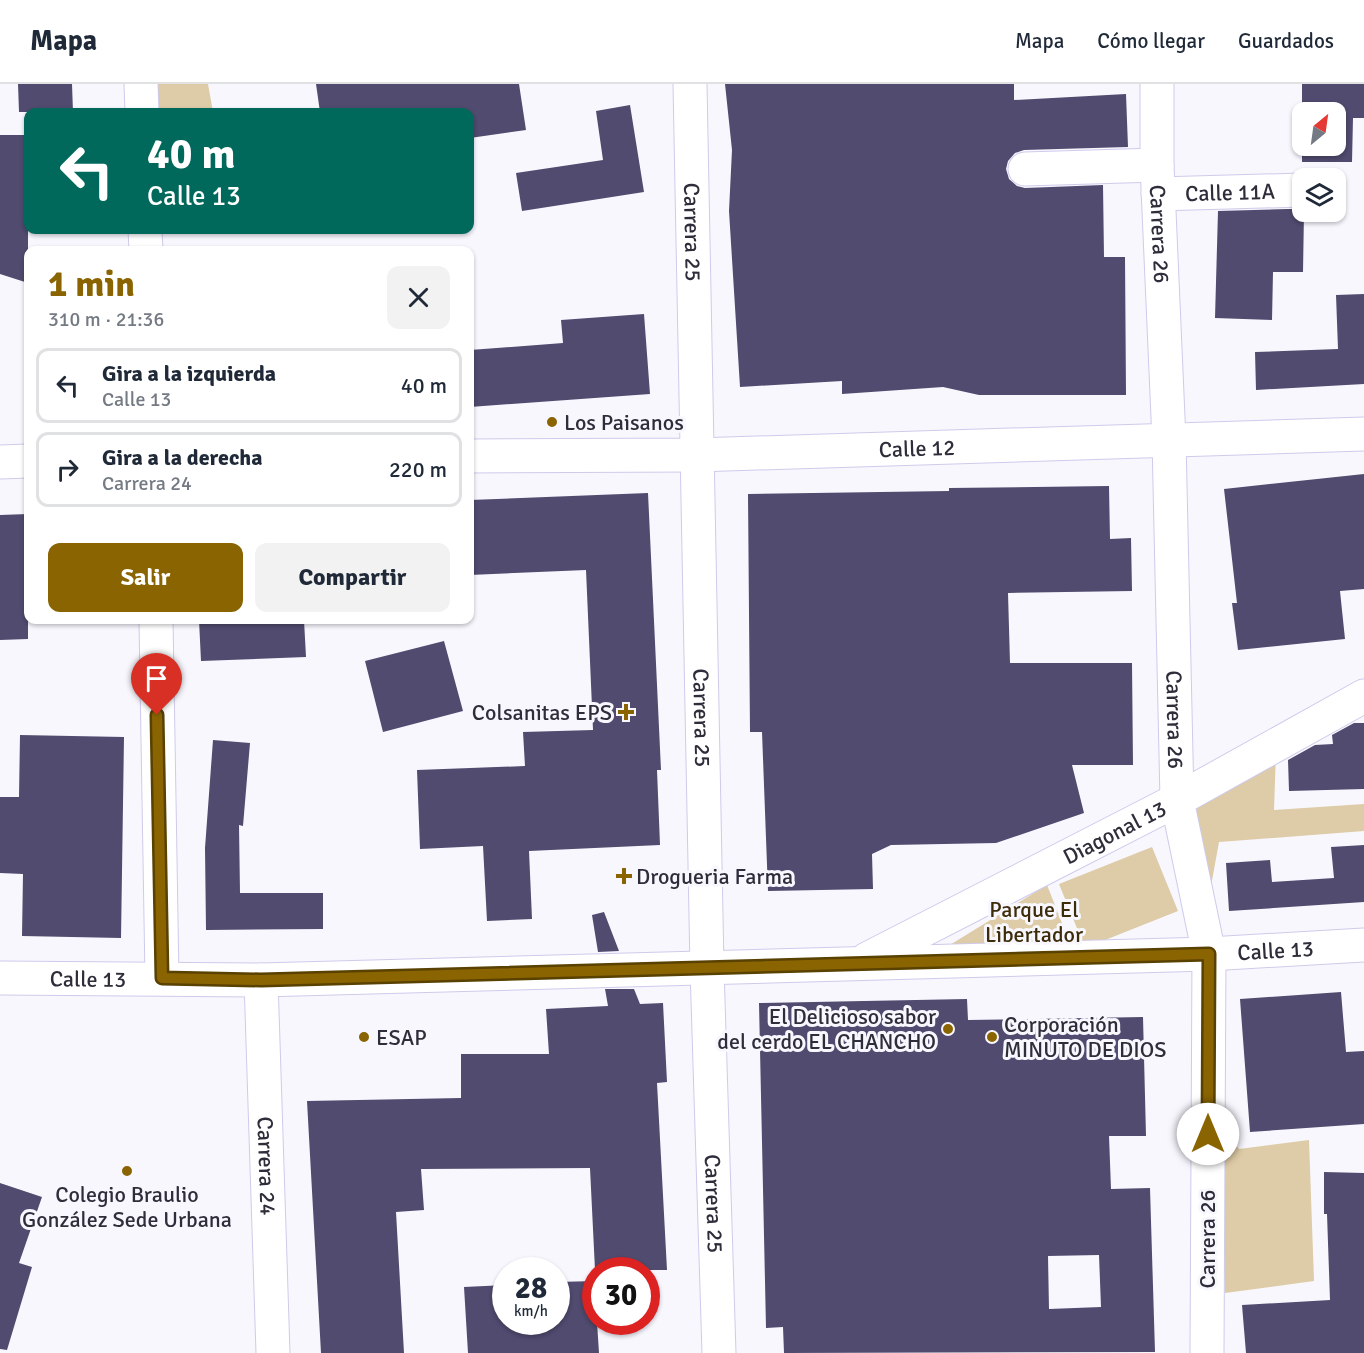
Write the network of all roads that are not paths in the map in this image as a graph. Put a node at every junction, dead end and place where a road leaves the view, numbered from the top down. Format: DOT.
graph roads {
  1 [pos="141,84"];
  2 [pos="690,84"];
  3 [pos="1157,84"];
  4 [pos="142,108"];
  5 [pos="1025,169"];
  6 [pos="1158,180"];
  7 [pos="1292,189"];
  8 [pos="1364,434"];
  9 [pos="1168,440"];
  10 [pos="696,455"];
  11 [pos="474,456"];
  12 [pos="24,461"];
  13 [pos="0,462"];
  14 [pos="156,624"];
  15 [pos="1364,696"];
  16 [pos="1177,800"];
  17 [pos="1364,945"];
  18 [pos="1209,954"];
  19 [pos="860,963"];
  20 [pos="707,968"];
  21 [pos="0,978"];
  22 [pos="162,978"];
  23 [pos="261,980"];
  24 [pos="273,1353"];
  25 [pos="719,1353"];
  26 [pos="1207,1353"];
  1 -- 4 [label="street"];
  2 -- 10 [label="street, Carrera 25"];
  3 -- 6 [label="street, Carrera 26"];
  5 -- 6 [label="street, Calle 11A"];
  6 -- 7 [label="street, Calle 11A"];
  6 -- 9 [label="street, Carrera 26"];
  8 -- 9 [label="street, Calle 12"];
  9 -- 10 [label="street, Calle 12"];
  9 -- 16 [label="street, Carrera 26"];
  10 -- 11 [label="street, Calle 12"];
  10 -- 20 [label="street, Carrera 25"];
  12 -- 13 [label="street"];
  14 -- 22 [label="street"];
  15 -- 16 [label="street, Diagonal 13"];
  16 -- 18 [label="street, Carrera 26"];
  16 -- 19 [label="street, Diagonal 13"];
  17 -- 18 [label="street, Calle 13"];
  18 -- 19 [label="street, Calle 13"];
  18 -- 26 [label="street, Carrera 26"];
  19 -- 20 [label="street, Calle 13"];
  20 -- 23 [label="street, Calle 13"];
  20 -- 25 [label="street, Carrera 25"];
  21 -- 22 [label="street, Calle 13"];
  22 -- 23 [label="street, Calle 13"];
  23 -- 24 [label="street, Carrera 24"];
}
